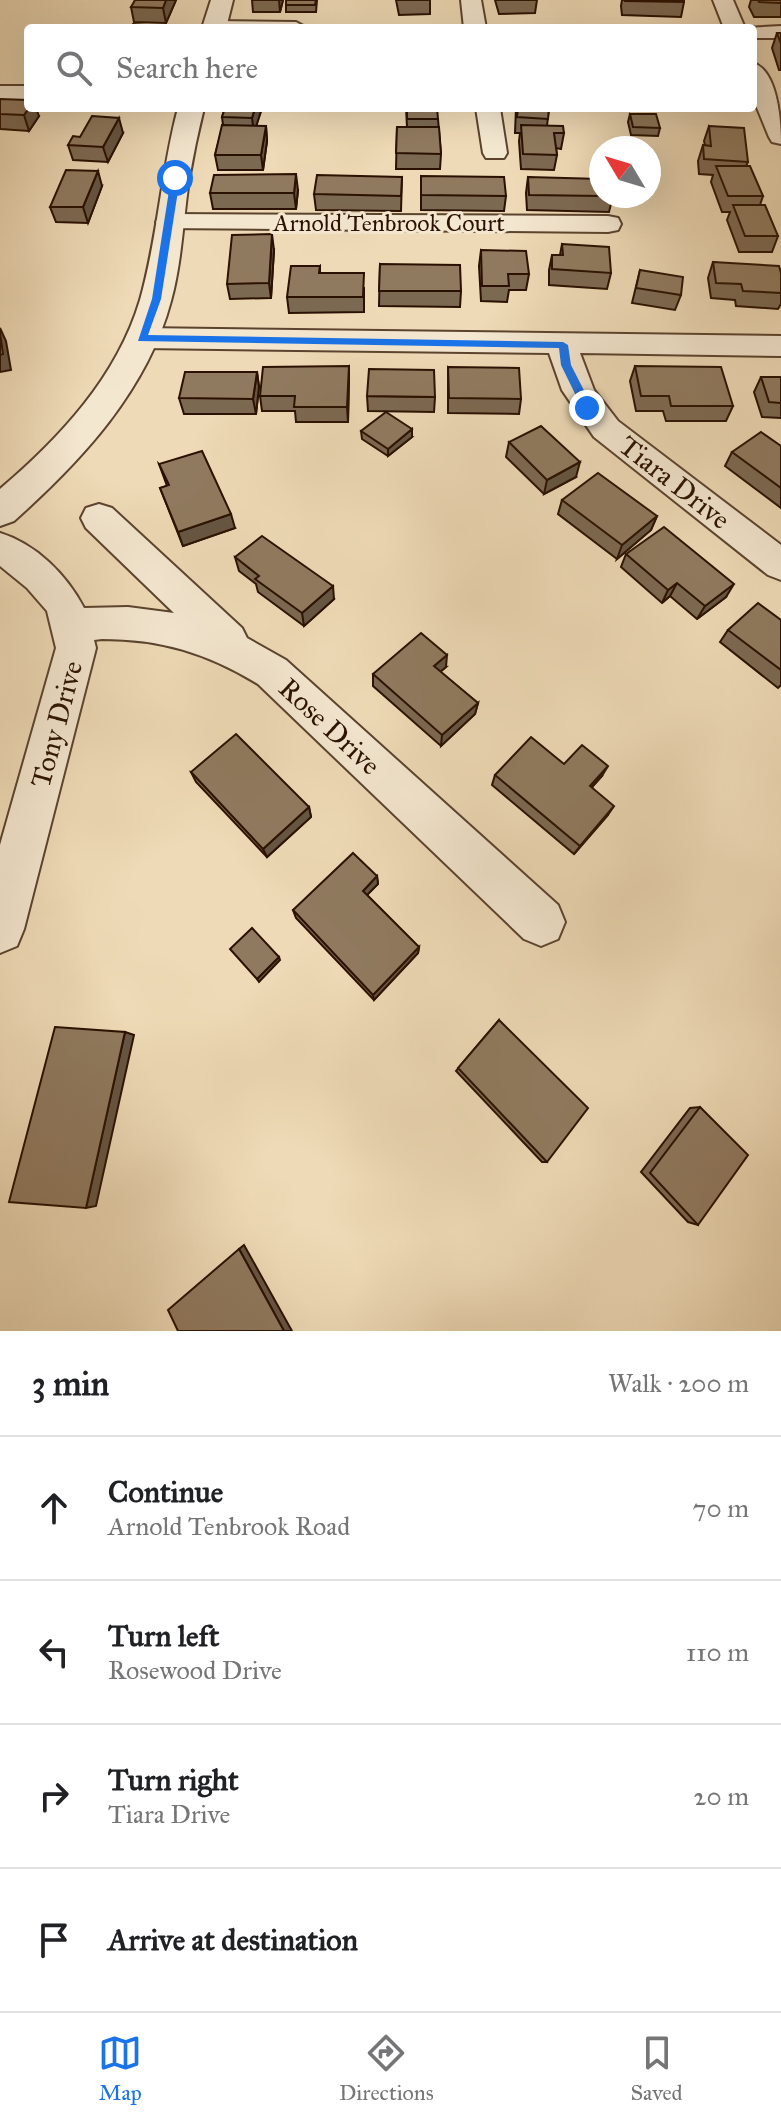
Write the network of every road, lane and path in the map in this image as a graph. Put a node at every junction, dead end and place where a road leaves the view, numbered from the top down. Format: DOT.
graph roads {
  1 [pos="222,0"];
  2 [pos="471,0"];
  3 [pos="723,0"];
  4 [pos="215,24"];
  5 [pos="474,24"];
  6 [pos="733,24"];
  7 [pos="757,32"];
  8 [pos="781,32"];
  9 [pos="757,80"];
  10 [pos="0,93"];
  11 [pos="24,93"];
  12 [pos="190,112"];
  13 [pos="489,112"];
  14 [pos="781,137"];
  15 [pos="495,153"];
  16 [pos="169,222"];
  17 [pos="608,224"];
  18 [pos="142,338"];
  19 [pos="563,345"];
  20 [pos="781,346"];
  21 [pos="0,511"];
  22 [pos="99,518"];
  23 [pos="0,547"];
  24 [pos="781,565"];
  25 [pos="74,625"];
  26 [pos="240,651"];
  27 [pos="541,922"];
  28 [pos="0,929"];
  1 -- 4 [label="street"];
  2 -- 5 [label="street"];
  3 -- 6 [label="street"];
  7 -- 8 [label="street"];
  9 -- 14 [label="street"];
  10 -- 11 [label="street"];
  12 -- 16 [label="street"];
  13 -- 15 [label="street"];
  16 -- 17 [label="street, Arnold Tenbrook Court"];
  16 -- 18 [label="street"];
  18 -- 19 [label="street"];
  18 -- 21 [label="street"];
  19 -- 20 [label="street"];
  19 -- 24 [label="street, Tiara Drive"];
  22 -- 26 [label="street"];
  23 -- 25 [label="street, Tony Drive"];
  25 -- 26 [label="street, Rose Drive"];
  25 -- 28 [label="street, Tony Drive"];
  26 -- 27 [label="street, Rose Drive"];
}
